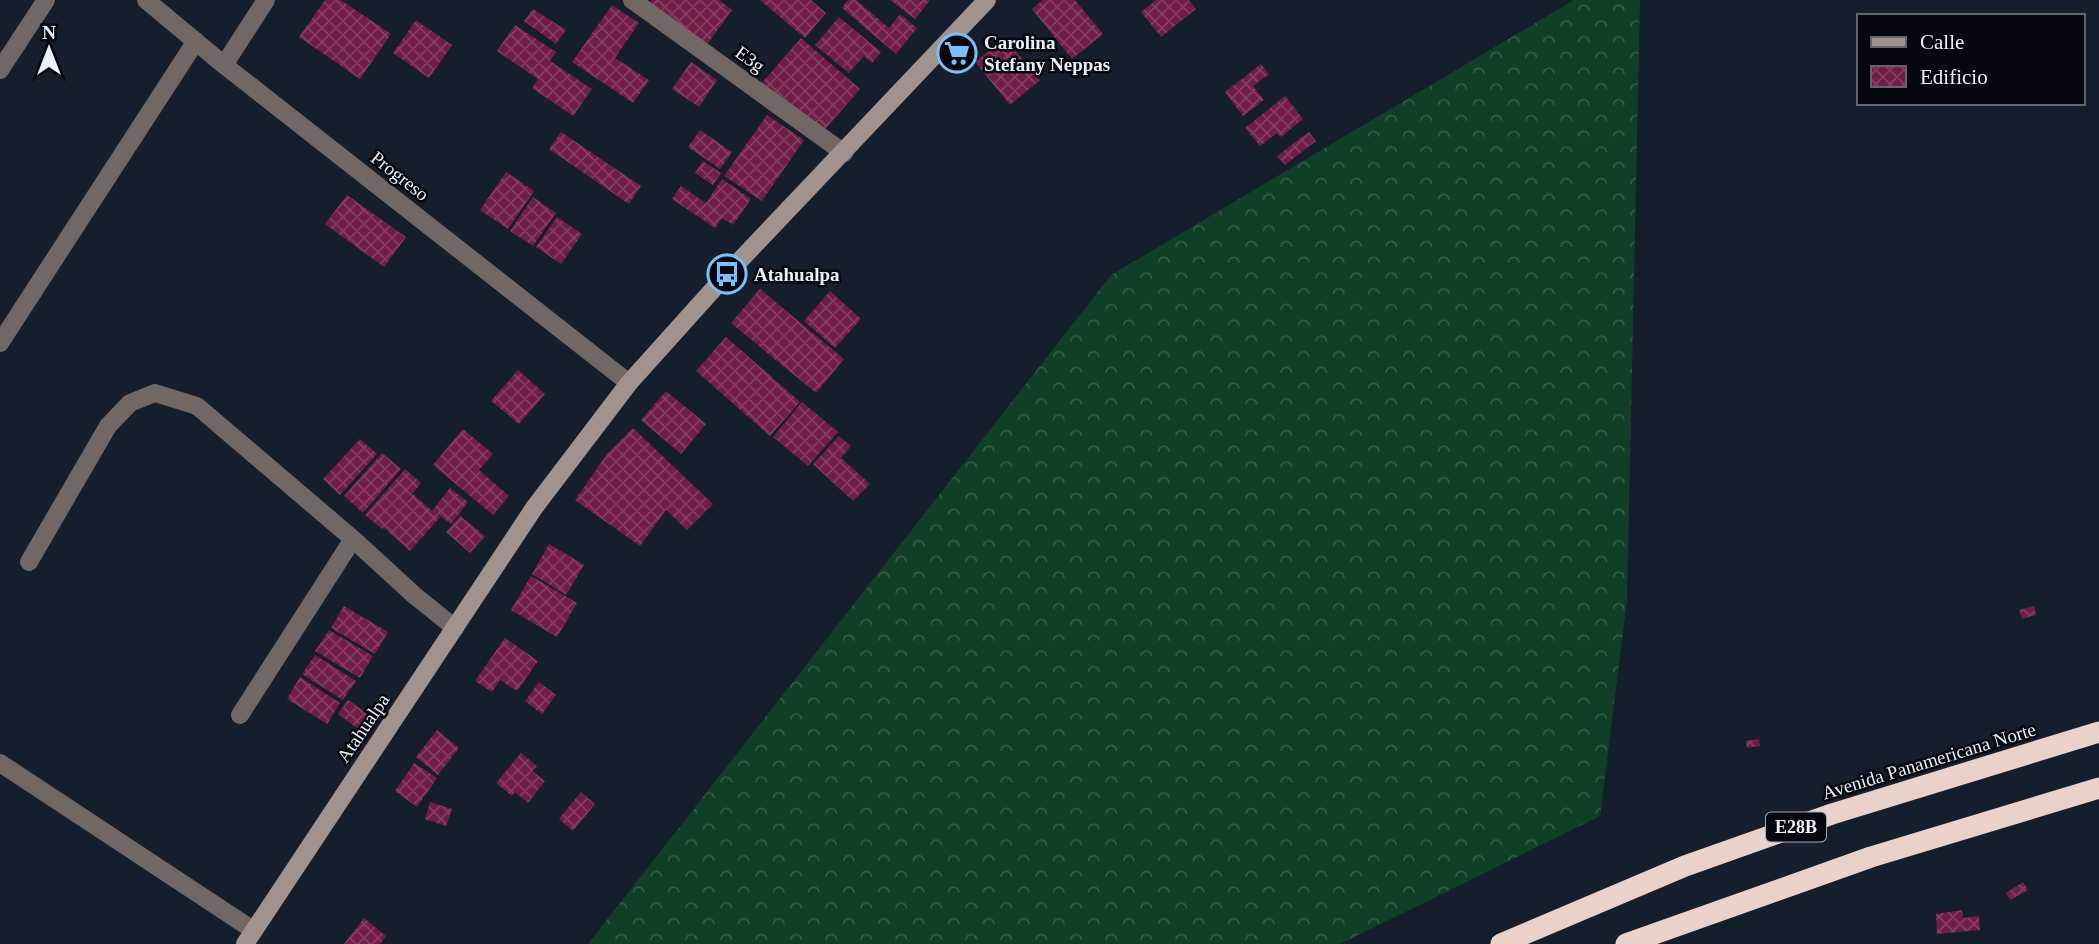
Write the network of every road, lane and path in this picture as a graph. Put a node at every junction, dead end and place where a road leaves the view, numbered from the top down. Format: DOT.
graph roads {
  1 [pos="46,0"];
  2 [pos="146,0"];
  3 [pos="266,0"];
  4 [pos="632,0"];
  5 [pos="987,0"];
  6 [pos="195,41"];
  7 [pos="224,65"];
  8 [pos="0,70"];
  9 [pos="844,153"];
  10 [pos="0,343"];
  11 [pos="629,383"];
  12 [pos="353,539"];
  13 [pos="29,562"];
  14 [pos="455,628"];
  15 [pos="240,715"];
  16 [pos="2099,732"];
  17 [pos="0,763"];
  18 [pos="2099,788"];
  19 [pos="249,937"];
  20 [pos="1501,944"];
  21 [pos="1626,944"];
  1 -- 8 [label="street"];
  2 -- 6 [label="street, Progreso"];
  3 -- 7 [label="street"];
  4 -- 9 [label="street, E3g"];
  5 -- 9 [label="street, Atahualpa"];
  6 -- 7 [label="street, Progreso"];
  6 -- 10 [label="street"];
  7 -- 11 [label="street, Progreso"];
  9 -- 11 [label="street, Atahualpa"];
  11 -- 14 [label="street, Atahualpa"];
  12 -- 13 [label="street"];
  12 -- 14 [label="street"];
  12 -- 15 [label="street"];
  14 -- 19 [label="street, Atahualpa"];
  16 -- 20 [label="highway, Avenida Panamericana Norte / E28B"];
  17 -- 19 [label="street"];
  18 -- 21 [label="highway"];
}
